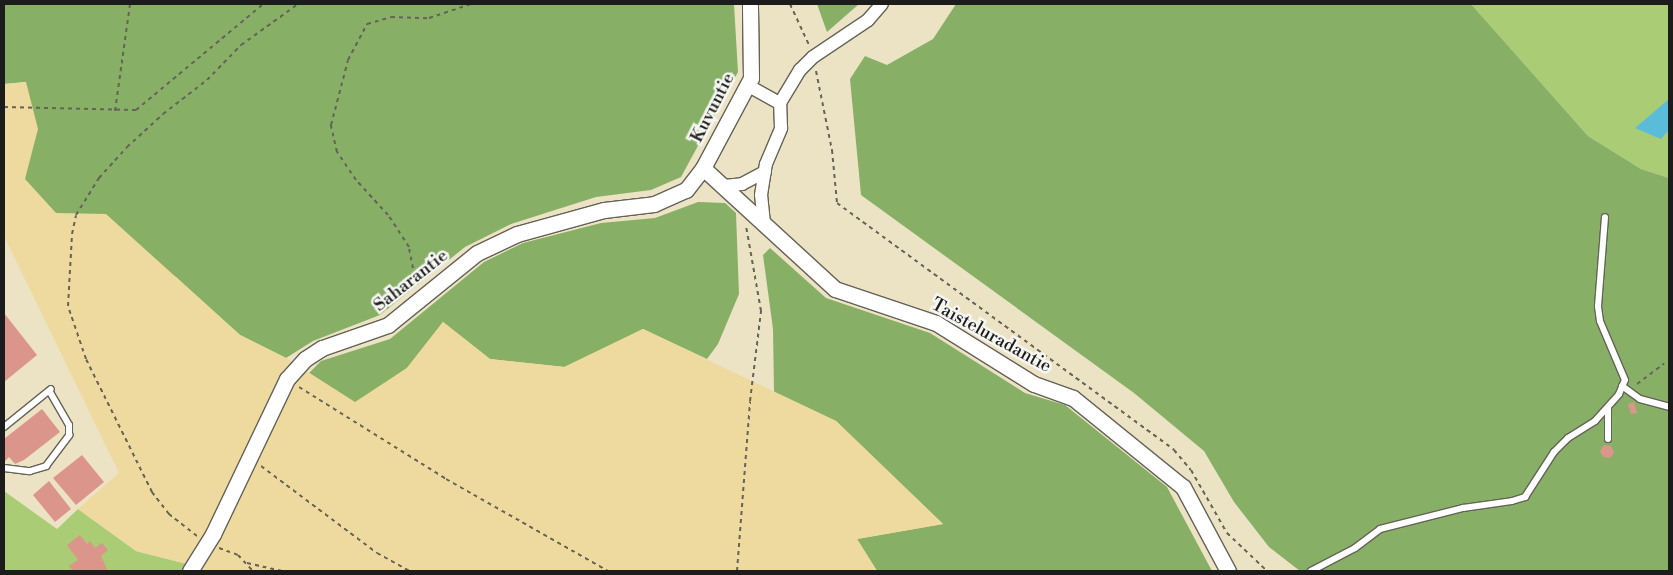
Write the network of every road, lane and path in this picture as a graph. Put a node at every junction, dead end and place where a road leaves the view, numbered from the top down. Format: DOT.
graph roads {
  1 [pos="130,4"];
  2 [pos="264,4"];
  3 [pos="298,4"];
  4 [pos="463,4"];
  5 [pos="471,4"];
  6 [pos="750,4"];
  7 [pos="790,4"];
  8 [pos="882,4"];
  9 [pos="464,7"];
  10 [pos="813,57"];
  11 [pos="747,85"];
  12 [pos="780,103"];
  13 [pos="4,107"];
  14 [pos="115,111"];
  15 [pos="703,168"];
  16 [pos="765,172"];
  17 [pos="724,186"];
  18 [pos="746,205"];
  19 [pos="1604,217"];
  20 [pos="764,223"];
  21 [pos="419,299"];
  22 [pos="1664,364"];
  23 [pos="287,379"];
  24 [pos="1622,386"];
  25 [pos="1608,407"];
  26 [pos="1669,407"];
  27 [pos="4,427"];
  28 [pos="1608,439"];
  29 [pos="249,456"];
  30 [pos="4,468"];
  31 [pos="209,542"];
  32 [pos="246,562"];
  33 [pos="190,571"];
  34 [pos="253,571"];
  35 [pos="282,571"];
  36 [pos="410,571"];
  37 [pos="608,571"];
  38 [pos="737,571"];
  39 [pos="1228,571"];
  40 [pos="1267,571"];
  41 [pos="1311,571"];
  1 -- 14 [label="path"];
  2 -- 14 [label="path"];
  3 -- 31 [label="path"];
  4 -- 9 [label="path"];
  5 -- 9 [label="path"];
  6 -- 11 [label="street, Kuvuntie"];
  7 -- 10 [label="path"];
  8 -- 10 [label="street"];
  9 -- 21 [label="path"];
  10 -- 12 [label="street"];
  10 -- 40 [label="path"];
  11 -- 12 [label="street"];
  11 -- 15 [label="street, Kuvuntie"];
  12 -- 16 [label="street"];
  13 -- 14 [label="path"];
  15 -- 17 [label="street, Taisteluradantie"];
  15 -- 21 [label="street, Saharantie"];
  16 -- 17 [label="street"];
  16 -- 20 [label="street"];
  17 -- 18 [label="street, Taisteluradantie"];
  18 -- 20 [label="street, Taisteluradantie"];
  18 -- 38 [label="path"];
  19 -- 24 [label="lane"];
  20 -- 39 [label="street, Taisteluradantie"];
  21 -- 23 [label="street, Saharantie"];
  22 -- 24 [label="path"];
  23 -- 29 [label="street, Saharantie"];
  23 -- 37 [label="path"];
  24 -- 25 [label="lane"];
  24 -- 26 [label="lane"];
  25 -- 28 [label="lane"];
  25 -- 41 [label="lane"];
  27 -- 30 [label="lane"];
  29 -- 31 [label="street, Saharantie"];
  29 -- 36 [label="path"];
  31 -- 32 [label="path"];
  31 -- 33 [label="street, Saharantie"];
  32 -- 34 [label="path"];
  32 -- 35 [label="path"];
}
